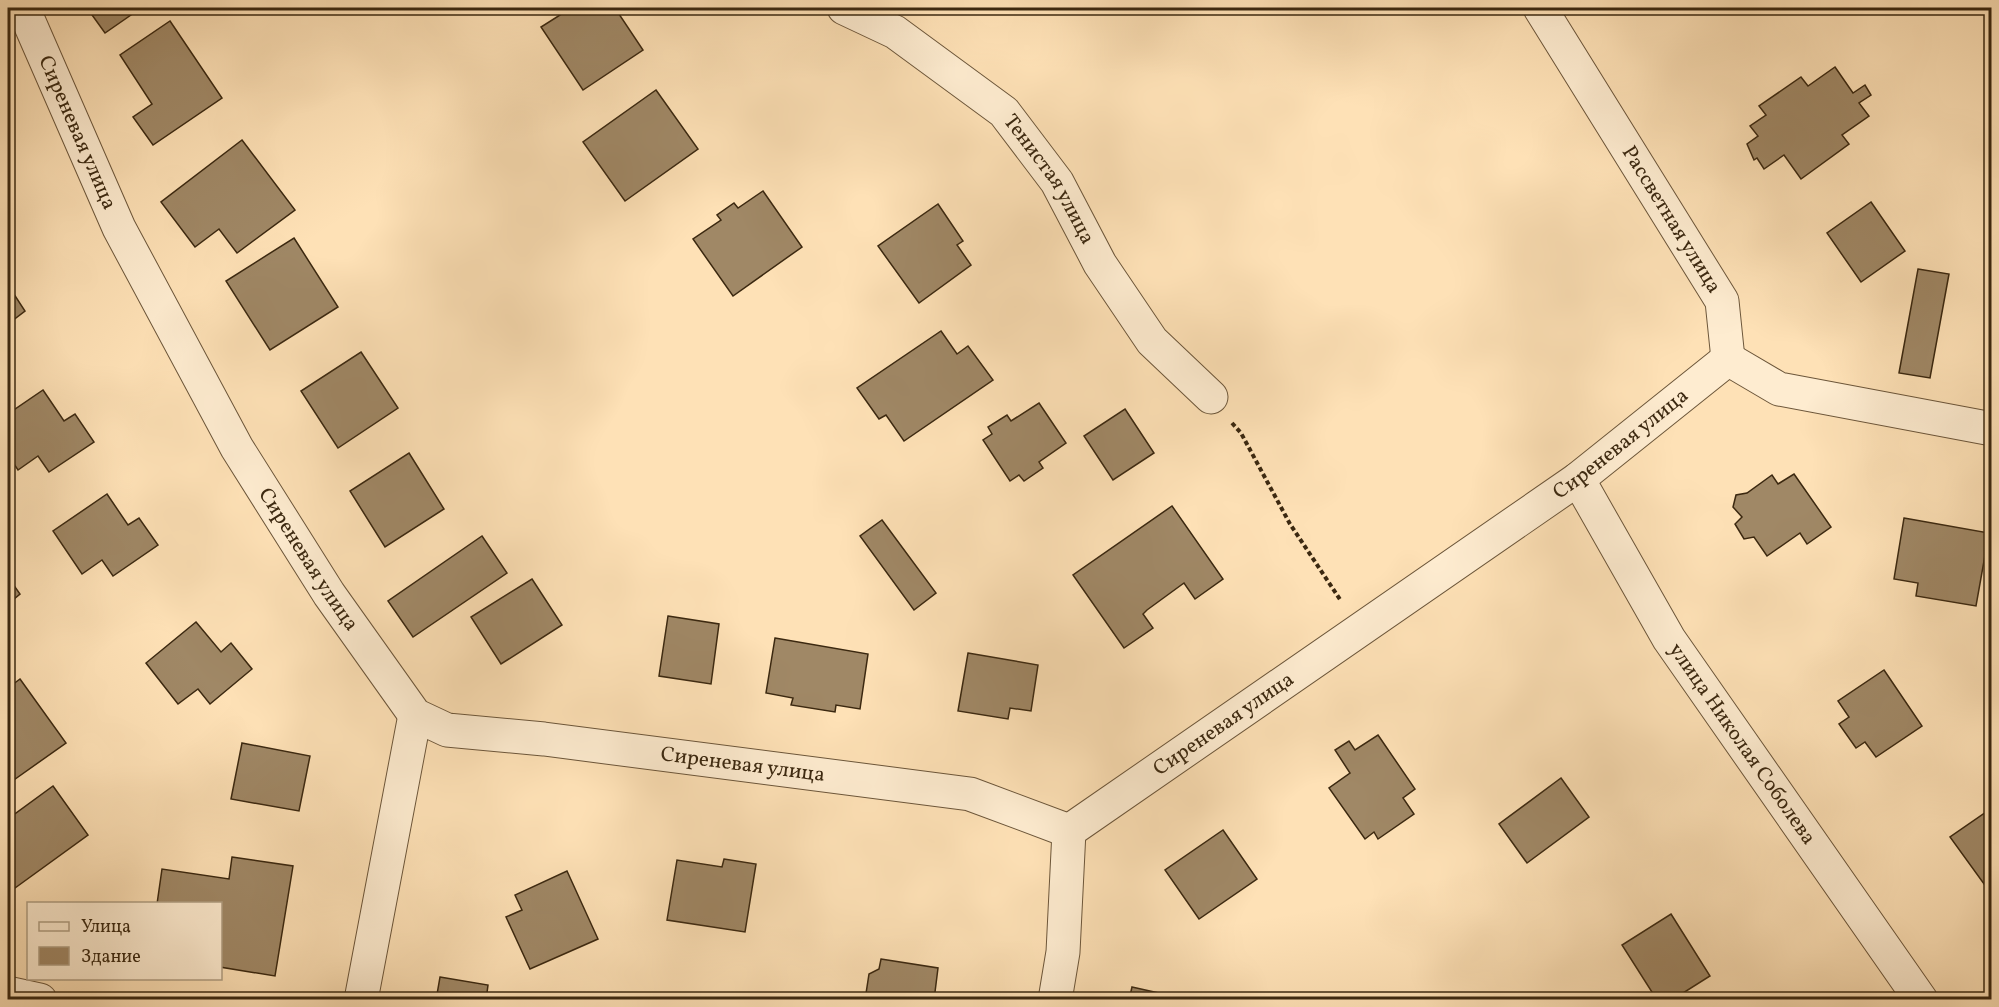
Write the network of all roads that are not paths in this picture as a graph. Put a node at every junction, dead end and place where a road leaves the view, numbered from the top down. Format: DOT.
graph roads {
  1 [pos="23,8"];
  2 [pos="844,8"];
  3 [pos="1540,8"];
  4 [pos="1728,359"];
  5 [pos="1211,397"];
  6 [pos="1992,429"];
  7 [pos="1578,479"];
  8 [pos="416,715"];
  9 [pos="1069,831"];
  10 [pos="8,993"];
  11 [pos="40,999"];
  12 [pos="361,999"];
  13 [pos="1055,999"];
  14 [pos="1921,999"];
  1 -- 8 [label="street, Сиреневая улица"];
  2 -- 5 [label="street, Тенистая улица"];
  3 -- 4 [label="street, Рассветная улица"];
  4 -- 6 [label="street"];
  4 -- 7 [label="street, Сиреневая улица"];
  7 -- 9 [label="street, Сиреневая улица"];
  7 -- 14 [label="street, улица Николая Соболева"];
  8 -- 9 [label="street, Сиреневая улица"];
  8 -- 12 [label="street"];
  9 -- 13 [label="street"];
  10 -- 11 [label="street"];
}
